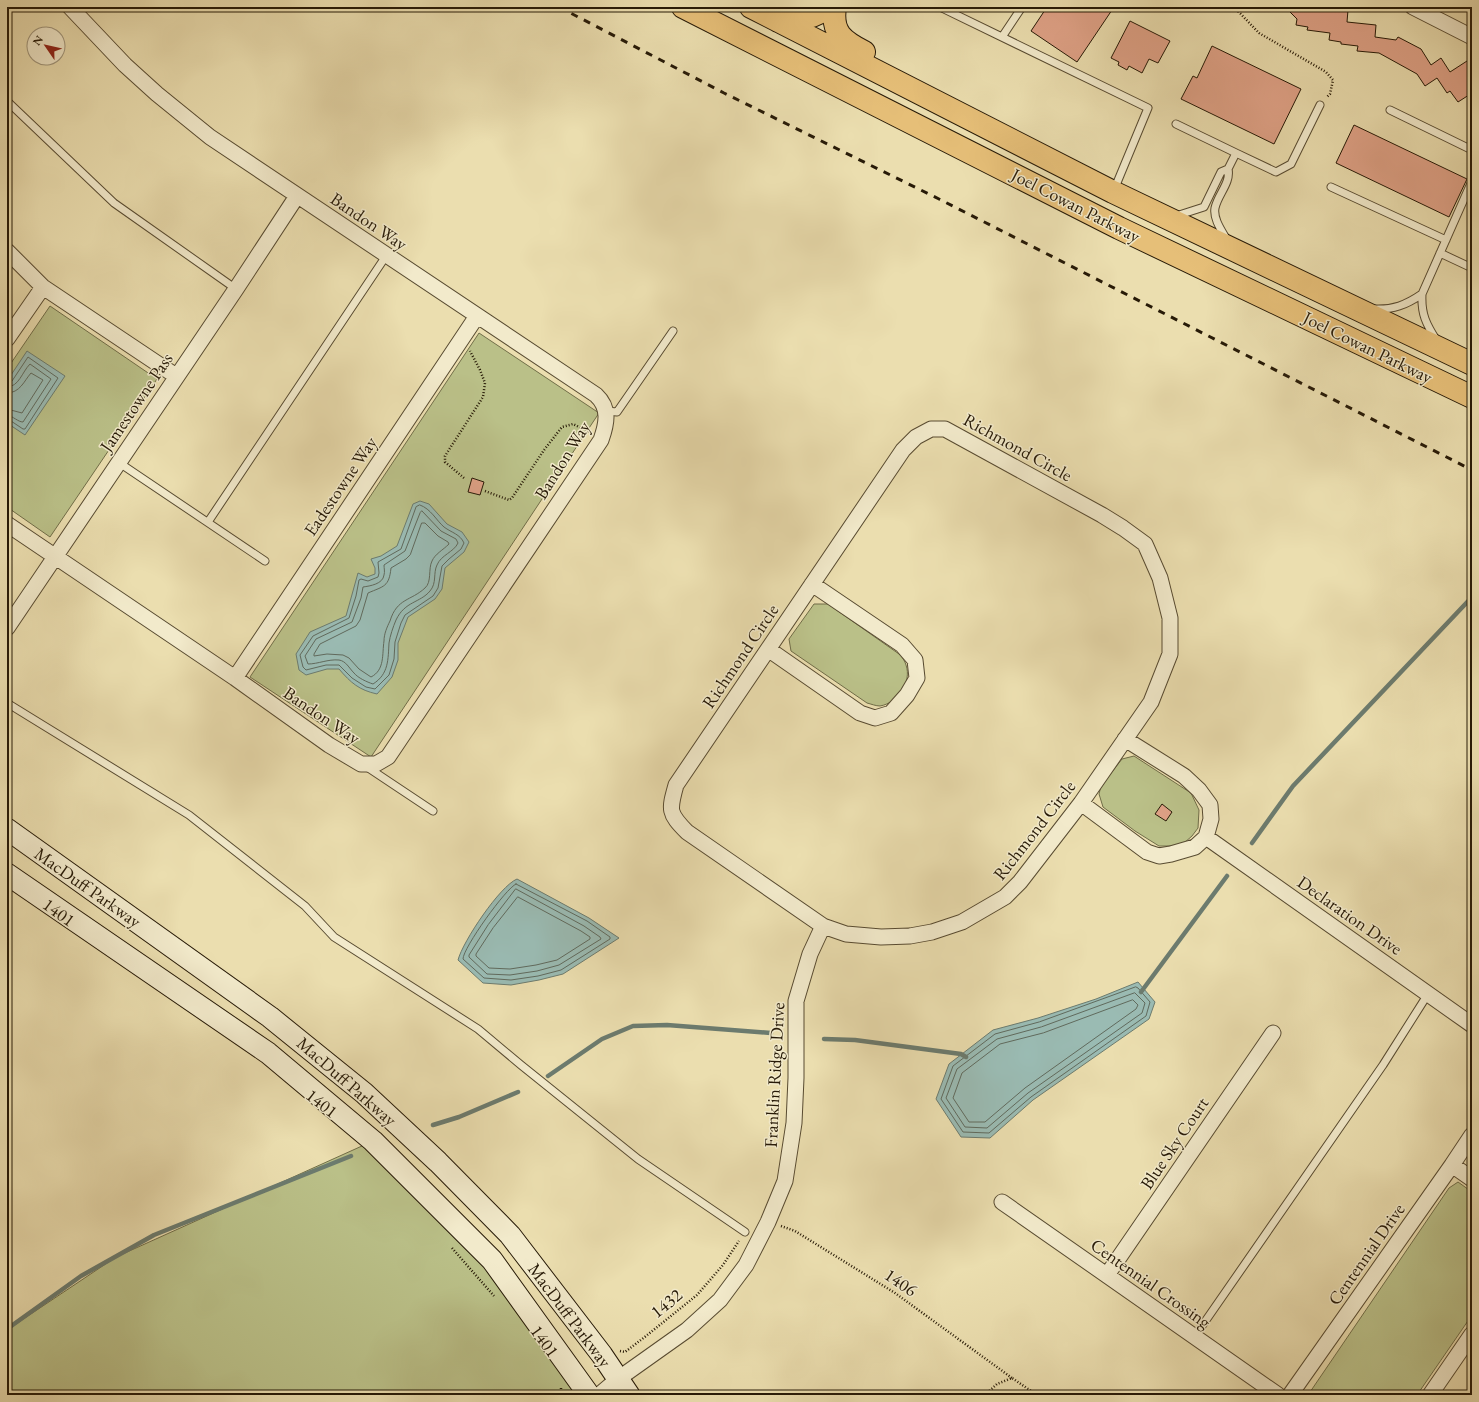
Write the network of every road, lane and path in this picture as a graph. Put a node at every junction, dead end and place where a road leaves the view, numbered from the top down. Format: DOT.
graph roads {
  1 [pos="70,7"];
  2 [pos="684,7"];
  3 [pos="751,7"];
  4 [pos="826,7"];
  5 [pos="835,7"];
  6 [pos="940,7"];
  7 [pos="1022,7"];
  8 [pos="1234,7"];
  9 [pos="1412,7"];
  10 [pos="778,21"];
  11 [pos="1472,36"];
  12 [pos="1002,37"];
  13 [pos="7,101"];
  14 [pos="1320,105"];
  15 [pos="1390,110"];
  16 [pos="1176,124"];
  17 [pos="982,125"];
  18 [pos="1472,150"];
  19 [pos="1236,153"];
  20 [pos="1228,169"];
  21 [pos="1472,181"];
  22 [pos="1331,186"];
  23 [pos="1114,192"];
  24 [pos="297,196"];
  25 [pos="1167,218"];
  26 [pos="1446,240"];
  27 [pos="1232,249"];
  28 [pos="7,251"];
  29 [pos="1440,253"];
  30 [pos="386,256"];
  31 [pos="1472,268"];
  32 [pos="43,287"];
  33 [pos="236,289"];
  34 [pos="1422,294"];
  35 [pos="1356,308"];
  36 [pos="477,316"];
  37 [pos="673,331"];
  38 [pos="7,339"];
  39 [pos="461,340"];
  40 [pos="1444,351"];
  41 [pos="1472,364"];
  42 [pos="176,376"];
  43 [pos="1472,397"];
  44 [pos="606,411"];
  45 [pos="603,433"];
  46 [pos="118,462"];
  47 [pos="464,478"];
  48 [pos="485,490"];
  49 [pos="208,522"];
  50 [pos="7,524"];
  51 [pos="54,558"];
  52 [pos="265,561"];
  53 [pos="812,584"];
  54 [pos="7,628"];
  55 [pos="768,649"];
  56 [pos="235,678"];
  57 [pos="7,704"];
  58 [pos="1126,739"];
  59 [pos="362,764"];
  60 [pos="1080,803"];
  61 [pos="433,811"];
  62 [pos="7,829"];
  63 [pos="1206,837"];
  64 [pos="7,874"];
  65 [pos="823,926"];
  66 [pos="1428,994"];
  67 [pos="1472,1025"];
  68 [pos="1273,1033"];
  69 [pos="1472,1135"];
  70 [pos="1452,1165"];
  71 [pos="1472,1179"];
  72 [pos="1002,1202"];
  73 [pos="768,1221"];
  74 [pos="745,1232"];
  75 [pos="451,1246"];
  76 [pos="1107,1275"];
  77 [pos="496,1299"];
  78 [pos="1472,1334"];
  79 [pos="1194,1336"];
  80 [pos="602,1355"];
  81 [pos="1012,1378"];
  82 [pos="568,1380"];
  83 [pos="623,1387"];
  84 [pos="561,1395"];
  85 [pos="590,1395"];
  86 [pos="599,1395"];
  87 [pos="985,1395"];
  88 [pos="1037,1395"];
  89 [pos="1278,1395"];
  90 [pos="1290,1395"];
  91 [pos="1430,1395"];
  1 -- 24 [label="street, Bandon Way"];
  2 -- 43 [label="main road, Joel Cowan Parkway"];
  3 -- 10 [label="main road, Joel Cowan Parkway"];
  4 -- 10 [label="main road"];
  5 -- 17 [label="main road"];
  6 -- 12 [label="lane"];
  7 -- 12 [label="lane"];
  8 -- 14 [label="path"];
  9 -- 11 [label="street"];
  10 -- 17 [label="main road, Joel Cowan Parkway"];
  12 -- 23 [label="lane"];
  13 -- 33 [label="lane"];
  14 -- 19 [label="lane"];
  15 -- 18 [label="lane"];
  16 -- 19 [label="lane"];
  17 -- 23 [label="main road, Joel Cowan Parkway"];
  19 -- 20 [label="lane"];
  20 -- 25 [label="lane"];
  20 -- 27 [label="lane"];
  21 -- 26 [label="lane"];
  22 -- 26 [label="lane"];
  23 -- 25 [label="main road, Joel Cowan Parkway"];
  24 -- 30 [label="street, Bandon Way"];
  24 -- 33 [label="street, Jamestowne Pass"];
  25 -- 27 [label="main road, Joel Cowan Parkway"];
  26 -- 29 [label="lane"];
  27 -- 35 [label="main road, Joel Cowan Parkway"];
  28 -- 32 [label="street"];
  29 -- 31 [label="lane"];
  29 -- 34 [label="lane"];
  30 -- 36 [label="street, Bandon Way"];
  30 -- 49 [label="lane"];
  32 -- 38 [label="street"];
  32 -- 42 [label="street"];
  33 -- 42 [label="street, Jamestowne Pass"];
  34 -- 35 [label="lane"];
  34 -- 40 [label="lane"];
  35 -- 40 [label="main road, Joel Cowan Parkway"];
  36 -- 39 [label="street, Eadestowne Way"];
  36 -- 44 [label="street, Bandon Way"];
  37 -- 44 [label="lane"];
  39 -- 47 [label="path"];
  39 -- 56 [label="street, Eadestowne Way"];
  40 -- 41 [label="main road, Joel Cowan Parkway"];
  42 -- 46 [label="street, Jamestowne Pass"];
  44 -- 45 [label="street, Bandon Way"];
  45 -- 48 [label="path"];
  45 -- 59 [label="street, Bandon Way"];
  46 -- 49 [label="lane"];
  46 -- 51 [label="street, Jamestowne Pass"];
  49 -- 52 [label="lane"];
  50 -- 51 [label="street, Bandon Way"];
  51 -- 54 [label="street, Jamestowne Pass"];
  51 -- 56 [label="street, Bandon Way"];
  53 -- 55 [label="street, Richmond Circle"];
  53 -- 55 [label="street"];
  53 -- 58 [label="street, Richmond Circle"];
  55 -- 65 [label="street, Richmond Circle"];
  56 -- 59 [label="street, Bandon Way"];
  57 -- 74 [label="lane"];
  58 -- 60 [label="street, Richmond Circle"];
  58 -- 63 [label="street"];
  59 -- 61 [label="lane"];
  60 -- 63 [label="street"];
  60 -- 65 [label="street, Richmond Circle"];
  62 -- 80 [label="street, MacDuff Parkway"];
  63 -- 66 [label="street, Declaration Drive"];
  64 -- 82 [label="street, MacDuff Parkway"];
  65 -- 73 [label="street, Franklin Ridge Drive"];
  66 -- 67 [label="street, Declaration Drive"];
  66 -- 79 [label="lane"];
  68 -- 76 [label="street, Blue Sky Court"];
  69 -- 70 [label="street, Centennial Drive"];
  70 -- 71 [label="street"];
  70 -- 90 [label="street, Centennial Drive"];
  72 -- 76 [label="street, Centennial Crossing"];
  73 -- 81 [label="path, 1406"];
  73 -- 83 [label="street, Franklin Ridge Drive"];
  74 -- 80 [label="path, 1432"];
  75 -- 77 [label="path"];
  76 -- 79 [label="street, Centennial Crossing"];
  78 -- 91 [label="street"];
  79 -- 89 [label="street, Centennial Crossing"];
  80 -- 83 [label="street, MacDuff Parkway"];
  81 -- 87 [label="path"];
  81 -- 88 [label="path, 1406"];
  82 -- 84 [label="path"];
  82 -- 85 [label="street, MacDuff Parkway"];
  83 -- 86 [label="street, Franklin Ridge Drive"];
}
